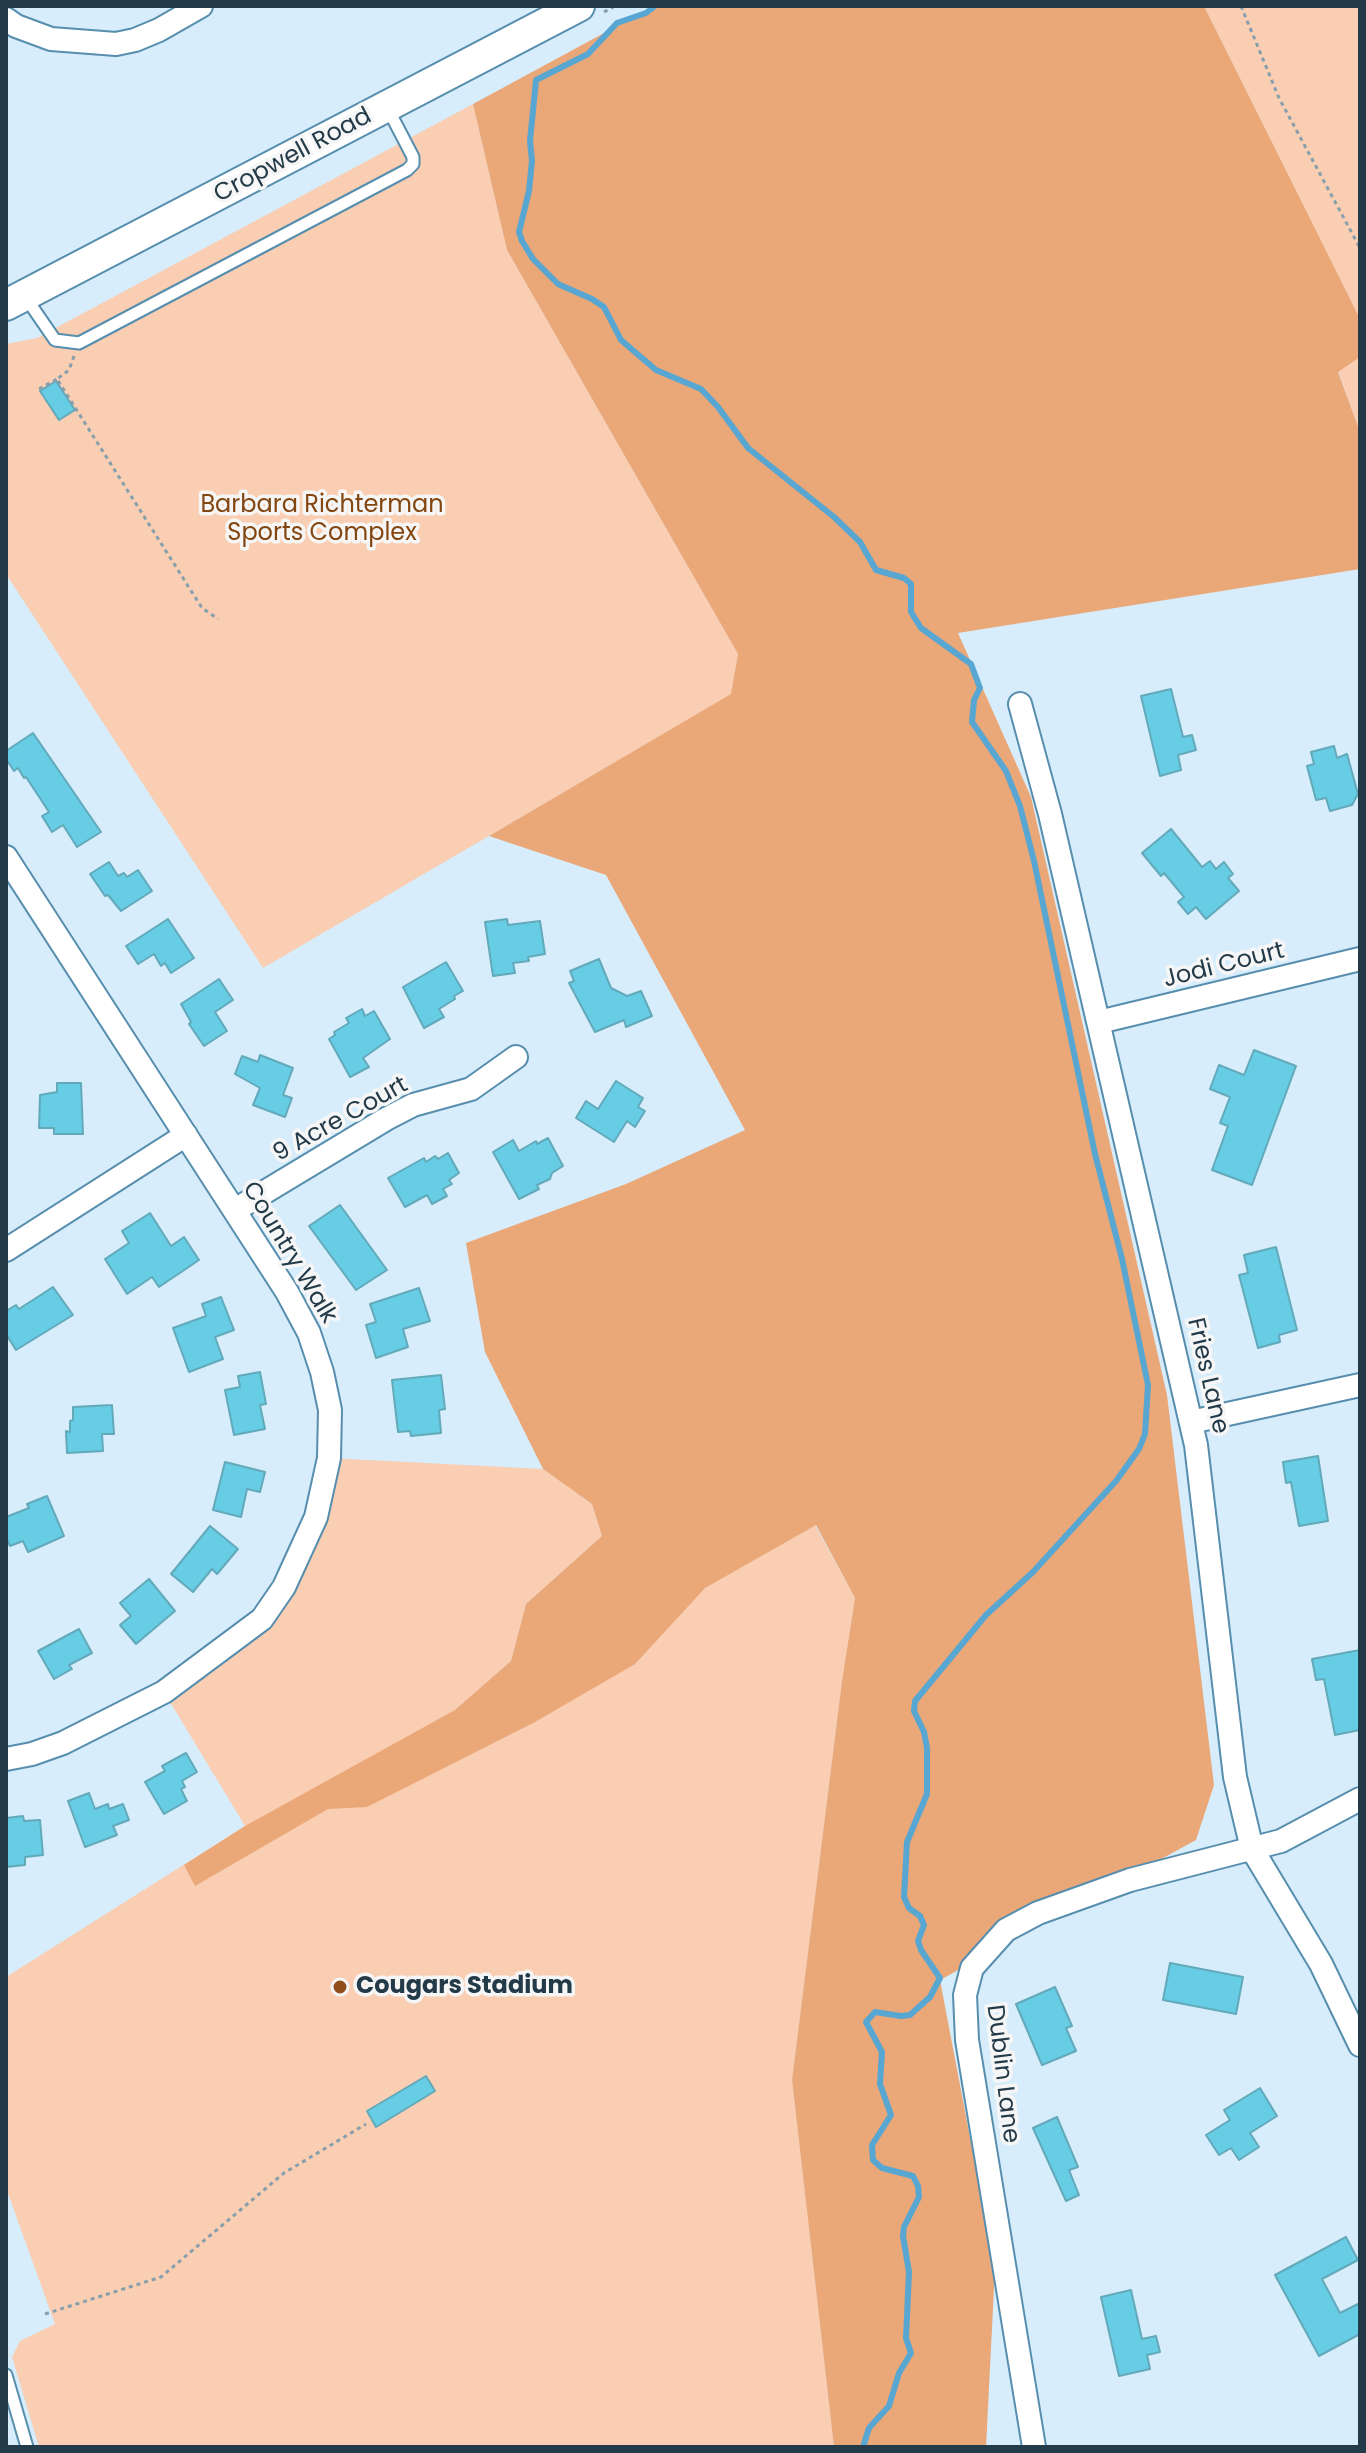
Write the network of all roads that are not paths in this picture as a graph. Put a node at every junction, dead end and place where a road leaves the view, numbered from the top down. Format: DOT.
graph roads {
  1 [pos="201,6"];
  2 [pos="579,6"];
  3 [pos="6,19"];
  4 [pos="387,107"];
  5 [pos="15,300"];
  6 [pos="1020,704"];
  7 [pos="10,871"];
  8 [pos="1360,959"];
  9 [pos="1099,1022"];
  10 [pos="516,1057"];
  11 [pos="186,1135"];
  12 [pos="235,1210"];
  13 [pos="6,1250"];
  14 [pos="1360,1385"];
  15 [pos="1191,1422"];
  16 [pos="6,1759"];
  17 [pos="1360,1799"];
  18 [pos="1252,1849"];
  19 [pos="1360,2045"];
  20 [pos="6,2375"];
  21 [pos="27,2447"];
  22 [pos="1034,2447"];
  1 -- 3 [label="street"];
  2 -- 4 [label="street, Cropwell Road"];
  4 -- 5 [label="street, Cropwell Road"];
  4 -- 5 [label="lane"];
  6 -- 9 [label="street, Fries Lane"];
  7 -- 11 [label="street, Country Walk"];
  8 -- 9 [label="street, Jodi Court"];
  9 -- 15 [label="street, Fries Lane"];
  10 -- 12 [label="street, 9 Acre Court"];
  11 -- 12 [label="street, Country Walk"];
  11 -- 13 [label="street"];
  12 -- 16 [label="street, Country Walk"];
  14 -- 15 [label="street"];
  15 -- 18 [label="street, Fries Lane"];
  17 -- 18 [label="street, Dublin Lane"];
  18 -- 19 [label="street, Fries Lane"];
  18 -- 22 [label="street, Dublin Lane"];
  20 -- 21 [label="lane"];
}
